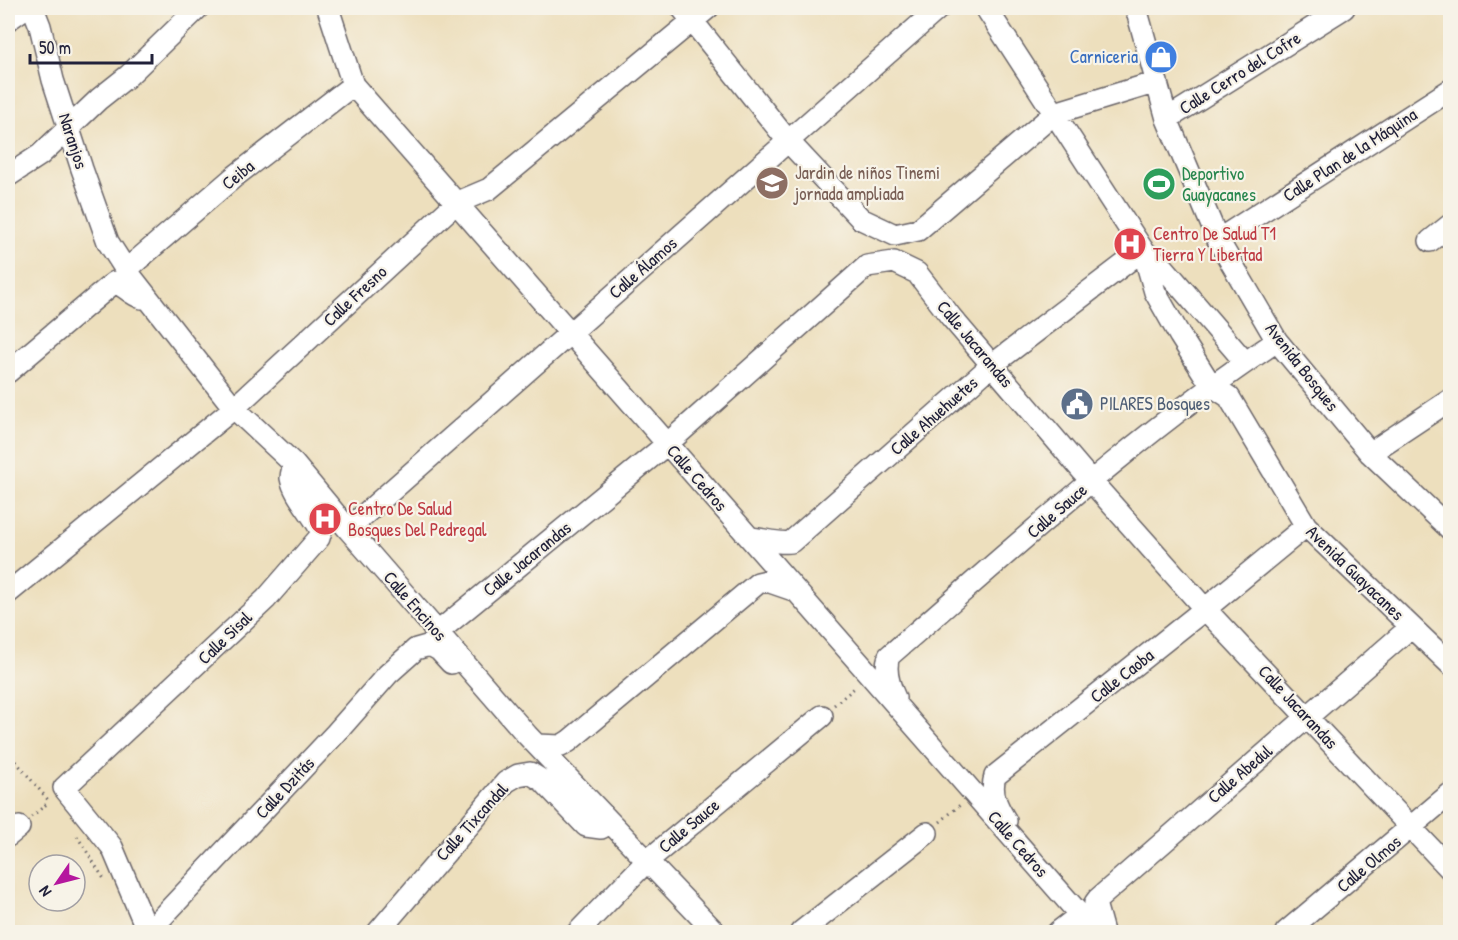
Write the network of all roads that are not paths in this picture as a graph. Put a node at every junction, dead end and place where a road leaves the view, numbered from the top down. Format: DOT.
graph roads {
  1 [pos="25,8"];
  2 [pos="33,8"];
  3 [pos="198,8"];
  4 [pos="328,8"];
  5 [pos="939,8"];
  6 [pos="986,8"];
  7 [pos="1136,8"];
  8 [pos="1344,8"];
  9 [pos="694,12"];
  10 [pos="8,20"];
  11 [pos="1157,82"];
  12 [pos="353,85"];
  13 [pos="1450,90"];
  14 [pos="1055,113"];
  15 [pos="1167,119"];
  16 [pos="68,127"];
  17 [pos="788,141"];
  18 [pos="8,176"];
  19 [pos="456,203"];
  20 [pos="1450,225"];
  21 [pos="1218,240"];
  22 [pos="1430,241"];
  23 [pos="1143,250"];
  24 [pos="126,270"];
  25 [pos="148,298"];
  26 [pos="570,333"];
  27 [pos="1277,340"];
  28 [pos="1245,362"];
  29 [pos="992,365"];
  30 [pos="8,372"];
  31 [pos="1211,385"];
  32 [pos="1450,400"];
  33 [pos="234,408"];
  34 [pos="667,444"];
  35 [pos="1370,453"];
  36 [pos="294,464"];
  37 [pos="1091,481"];
  38 [pos="1306,526"];
  39 [pos="348,529"];
  40 [pos="1450,529"];
  41 [pos="750,538"];
  42 [pos="796,591"];
  43 [pos="8,593"];
  44 [pos="1206,609"];
  45 [pos="1411,627"];
  46 [pos="430,639"];
  47 [pos="1450,664"];
  48 [pos="900,710"];
  49 [pos="822,716"];
  50 [pos="1306,717"];
  51 [pos="537,744"];
  52 [pos="1450,794"];
  53 [pos="610,824"];
  54 [pos="1412,828"];
  55 [pos="927,833"];
  56 [pos="1019,845"];
  57 [pos="647,861"];
  58 [pos="1450,869"];
  59 [pos="1080,915"];
  60 [pos="148,932"];
  61 [pos="378,933"];
  62 [pos="578,933"];
  63 [pos="715,933"];
  64 [pos="801,933"];
  65 [pos="1058,933"];
  66 [pos="1095,933"];
  67 [pos="1103,933"];
  68 [pos="1286,933"];
  1 -- 10 [label="street"];
  2 -- 16 [label="street, Naranjos"];
  3 -- 16 [label="street"];
  4 -- 12 [label="street, Calle Cedros"];
  5 -- 17 [label="street, Calle Álamos"];
  6 -- 14 [label="street"];
  7 -- 11 [label="street, Avenida Bosques"];
  8 -- 15 [label="street, Calle Cerro del Cofre"];
  9 -- 17 [label="street"];
  9 -- 19 [label="street, Calle Fresno"];
  11 -- 14 [label="street"];
  11 -- 15 [label="street, Avenida Bosques"];
  12 -- 19 [label="street, Calle Cedros"];
  12 -- 24 [label="street, Ceiba"];
  13 -- 21 [label="street, Calle Plan de la Máquina"];
  14 -- 17 [label="street"];
  14 -- 23 [label="street"];
  15 -- 21 [label="street, Avenida Bosques"];
  16 -- 18 [label="street"];
  16 -- 24 [label="street, Naranjos"];
  17 -- 26 [label="street, Calle Álamos"];
  19 -- 26 [label="street, Calle Cedros"];
  19 -- 33 [label="street, Calle Fresno"];
  20 -- 22 [label="street"];
  21 -- 27 [label="street, Avenida Bosques"];
  23 -- 28 [label="street"];
  23 -- 29 [label="street, Calle Ahuehuetes"];
  23 -- 31 [label="street, Avenida Guayacanes"];
  24 -- 25 [label="street, Calle Encinos"];
  25 -- 30 [label="street"];
  25 -- 33 [label="street, Calle Encinos"];
  26 -- 34 [label="street, Calle Cedros"];
  26 -- 39 [label="street, Calle Álamos"];
  27 -- 28 [label="street, Calle Sauce"];
  27 -- 35 [label="street, Avenida Bosques"];
  28 -- 31 [label="street, Calle Sauce"];
  29 -- 34 [label="street, Calle Jacarandas"];
  29 -- 37 [label="street, Calle Jacarandas"];
  29 -- 41 [label="street, Calle Ahuehuetes"];
  31 -- 37 [label="street, Calle Sauce"];
  31 -- 38 [label="street, Avenida Guayacanes"];
  32 -- 35 [label="street"];
  33 -- 36 [label="street, Calle Encinos"];
  33 -- 43 [label="street, Calle Fresno"];
  34 -- 41 [label="street, Calle Cedros"];
  34 -- 46 [label="street, Calle Jacarandas"];
  35 -- 40 [label="street, Avenida Bosques"];
  36 -- 39 [label="street, Calle Encinos"];
  36 -- 60 [label="street, Calle Sisal"];
  37 -- 44 [label="street, Calle Jacarandas"];
  37 -- 48 [label="street, Calle Sauce"];
  38 -- 44 [label="street, Calle Caoba"];
  38 -- 45 [label="street, Avenida Guayacanes"];
  39 -- 46 [label="street, Calle Encinos"];
  41 -- 42 [label="street, Calle Cedros"];
  42 -- 48 [label="street, Calle Cedros"];
  42 -- 51 [label="street"];
  44 -- 50 [label="street, Calle Jacarandas"];
  44 -- 56 [label="street, Calle Caoba"];
  45 -- 47 [label="street, Avenida Guayacanes"];
  45 -- 50 [label="street, Calle Abedul"];
  46 -- 51 [label="street, Calle Encinos"];
  46 -- 60 [label="street, Calle Dzitás"];
  48 -- 56 [label="street, Calle Cedros"];
  49 -- 57 [label="street, Calle Sauce"];
  50 -- 54 [label="street, Calle Jacarandas"];
  50 -- 67 [label="street, Calle Abedul"];
  51 -- 53 [label="street, Calle Encinos"];
  52 -- 54 [label="street, Calle Olmos"];
  53 -- 57 [label="street, Calle Encinos"];
  53 -- 61 [label="street, Calle Tixcandal"];
  54 -- 58 [label="street, Calle Jacarandas"];
  54 -- 68 [label="street, Calle Olmos"];
  55 -- 64 [label="street"];
  56 -- 59 [label="street, Calle Cedros"];
  57 -- 62 [label="street, Calle Sauce"];
  57 -- 63 [label="street, Calle Encinos"];
  59 -- 65 [label="street"];
  59 -- 66 [label="street, Calle Cedros"];
}
